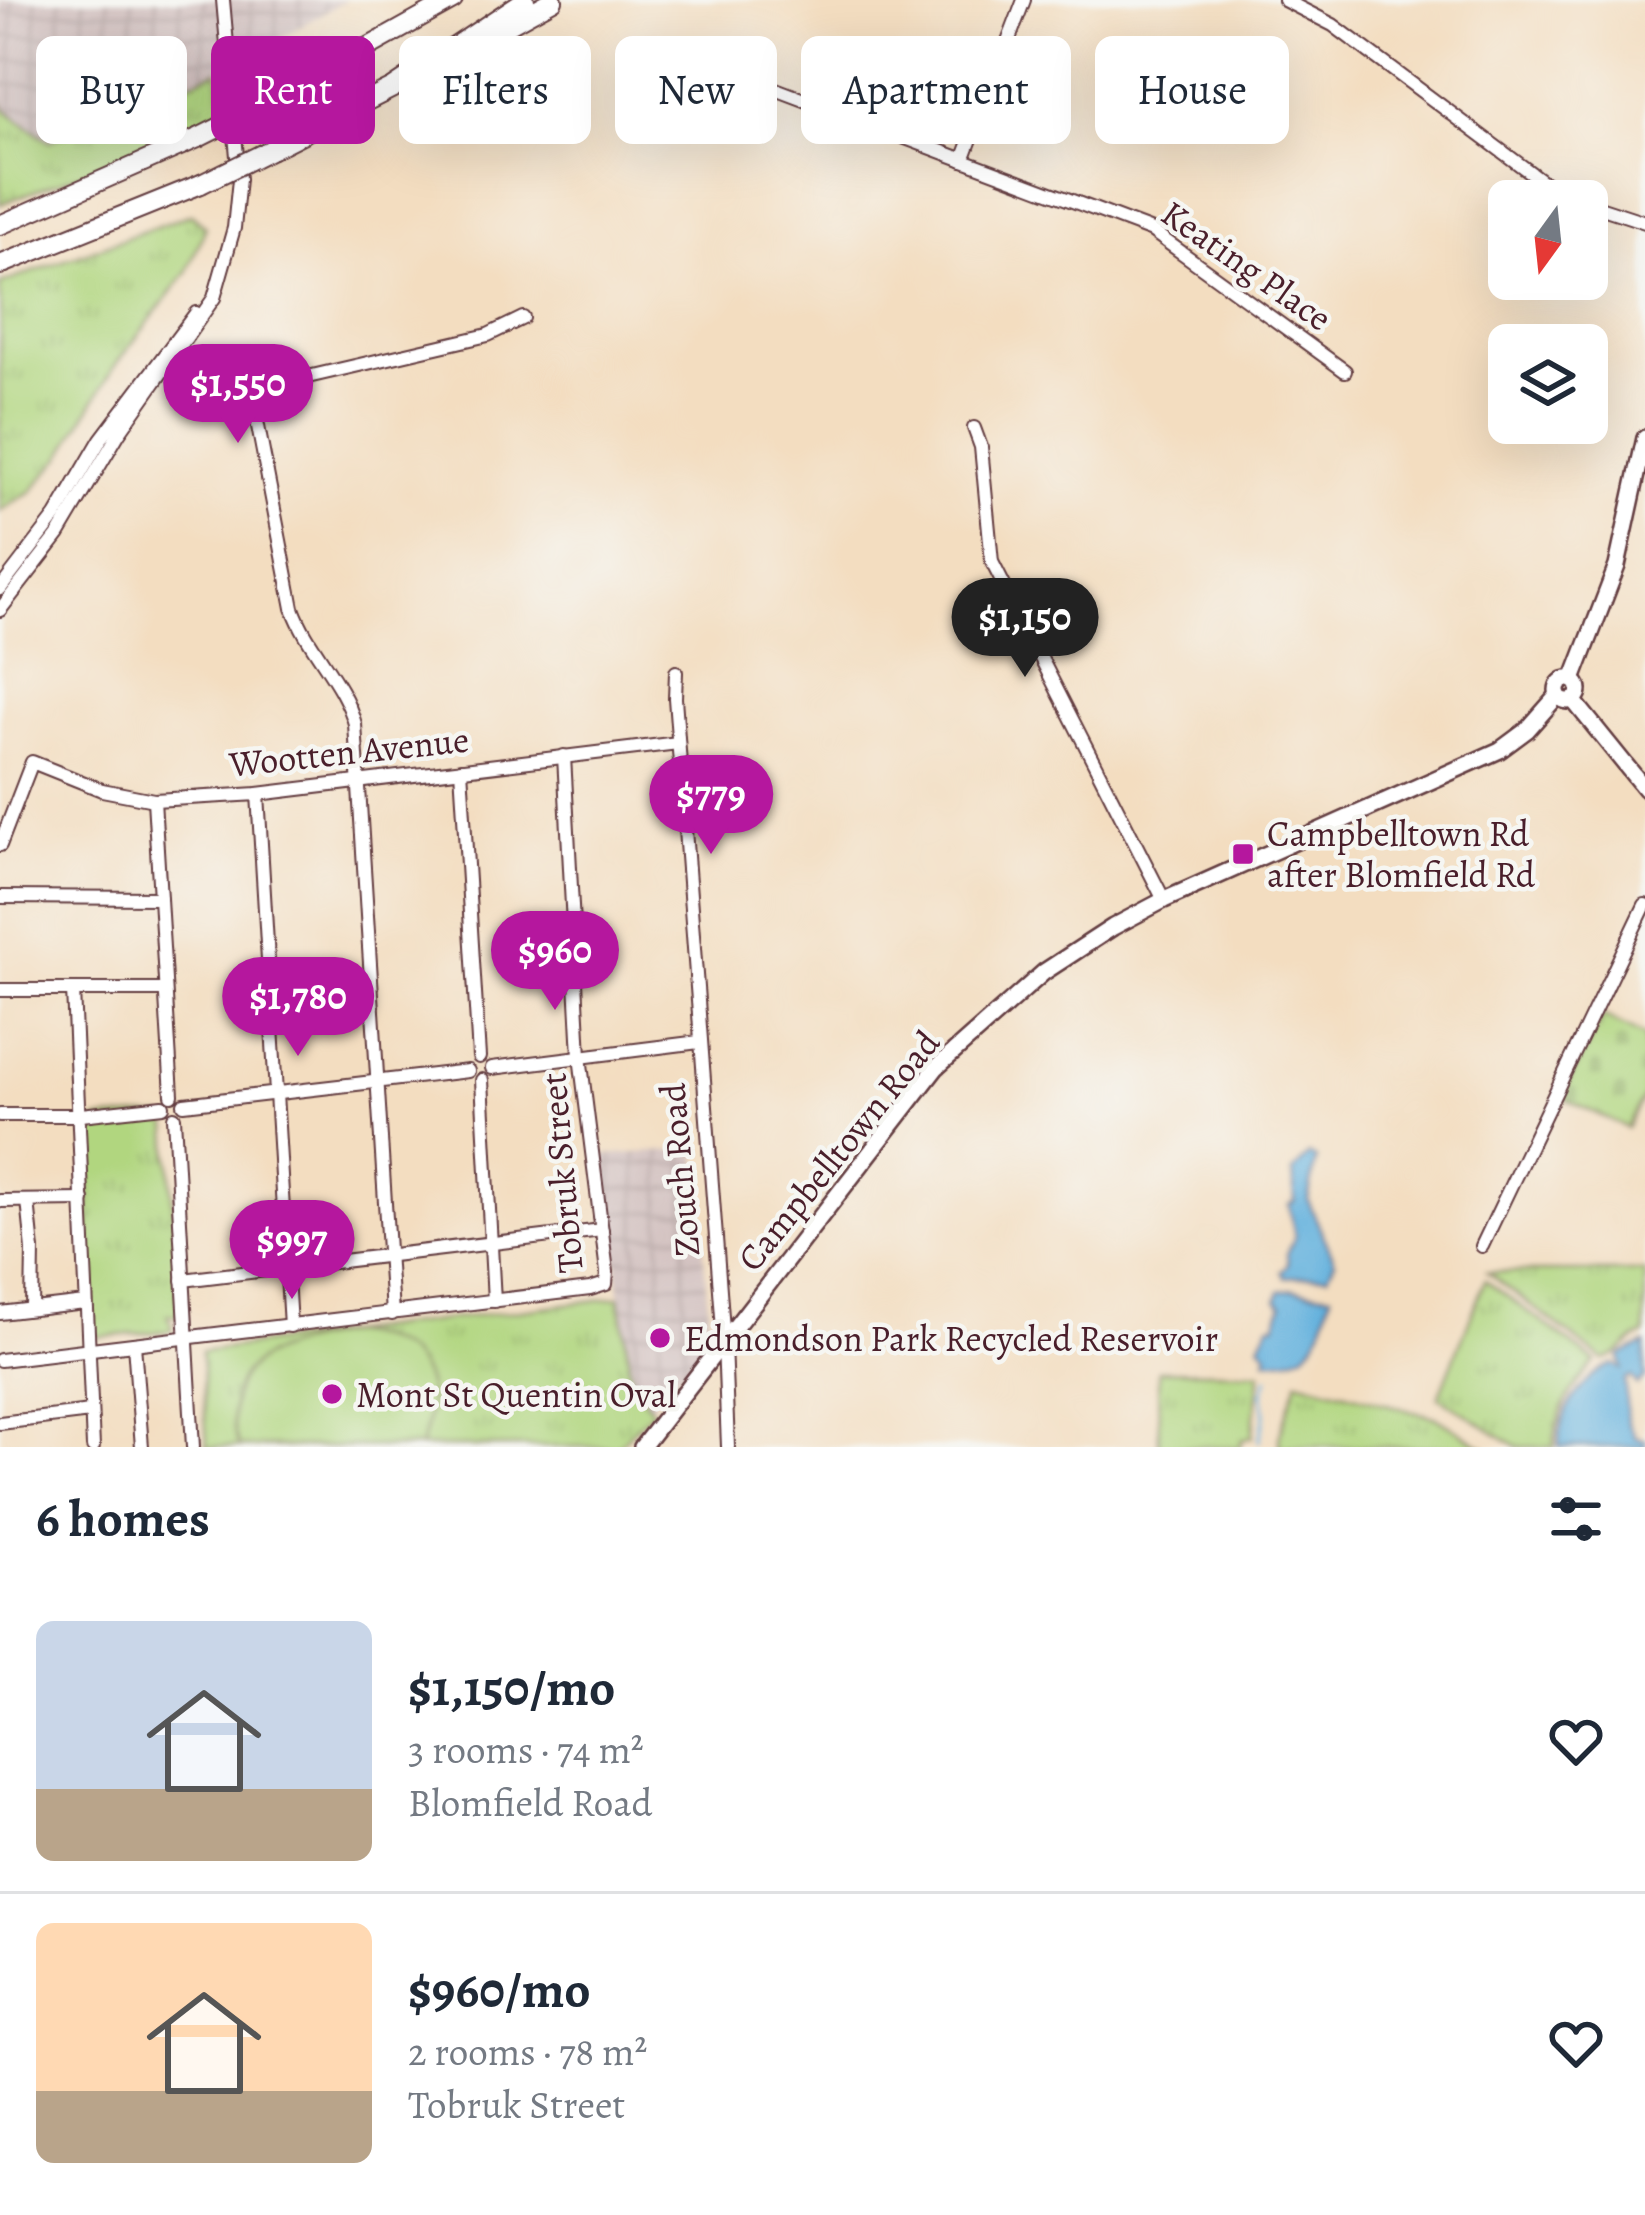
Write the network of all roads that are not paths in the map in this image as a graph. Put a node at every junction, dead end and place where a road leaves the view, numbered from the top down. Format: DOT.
graph roads {
  1 [pos="223,0"];
  2 [pos="432,0"];
  3 [pos="452,0"];
  4 [pos="525,0"];
  5 [pos="553,0"];
  6 [pos="1024,0"];
  7 [pos="1284,0"];
  8 [pos="371,36"];
  9 [pos="375,44"];
  10 [pos="393,88"];
  11 [pos="777,90"];
  12 [pos="211,132"];
  13 [pos="963,160"];
  14 [pos="1540,180"];
  15 [pos="1608,210"];
  16 [pos="1645,222"];
  17 [pos="0,225"];
  18 [pos="0,265"];
  19 [pos="219,277"];
  20 [pos="523,318"];
  21 [pos="1345,371"];
  22 [pos="974,428"];
  23 [pos="1645,438"];
  24 [pos="0,589"];
  25 [pos="0,610"];
  26 [pos="676,672"];
  27 [pos="1565,697"];
  28 [pos="678,742"];
  29 [pos="564,756"];
  30 [pos="461,769"];
  31 [pos="360,781"];
  32 [pos="1645,789"];
  33 [pos="258,794"];
  34 [pos="154,800"];
  35 [pos="0,845"];
  36 [pos="0,896"];
  37 [pos="160,898"];
  38 [pos="1164,900"];
  39 [pos="1645,905"];
  40 [pos="0,990"];
  41 [pos="73,990"];
  42 [pos="165,990"];
  43 [pos="699,1042"];
  44 [pos="580,1056"];
  45 [pos="479,1057"];
  46 [pos="492,1068"];
  47 [pos="468,1071"];
  48 [pos="482,1080"];
  49 [pos="378,1081"];
  50 [pos="275,1093"];
  51 [pos="173,1102"];
  52 [pos="0,1115"];
  53 [pos="81,1115"];
  54 [pos="83,1200"];
  55 [pos="28,1201"];
  56 [pos="0,1202"];
  57 [pos="602,1230"];
  58 [pos="490,1244"];
  59 [pos="1482,1246"];
  60 [pos="388,1256"];
  61 [pos="286,1268"];
  62 [pos="183,1280"];
  63 [pos="494,1301"];
  64 [pos="85,1303"];
  65 [pos="721,1306"];
  66 [pos="32,1309"];
  67 [pos="0,1313"];
  68 [pos="392,1314"];
  69 [pos="744,1316"];
  70 [pos="290,1326"];
  71 [pos="187,1338"];
  72 [pos="724,1343"];
  73 [pos="134,1344"];
  74 [pos="86,1350"];
  75 [pos="0,1360"];
  76 [pos="91,1412"];
  77 [pos="0,1424"];
  78 [pos="93,1447"];
  79 [pos="142,1447"];
  80 [pos="193,1447"];
  81 [pos="642,1447"];
  82 [pos="728,1447"];
  1 -- 19 [label="street"];
  2 -- 8 [label="highway"];
  3 -- 9 [label="highway"];
  4 -- 10 [label="highway"];
  5 -- 10 [label="highway"];
  6 -- 13 [label="street"];
  7 -- 14 [label="street"];
  10 -- 18 [label="highway, bridge"];
  11 -- 13 [label="street, Keating Place"];
  12 -- 17 [label="highway, bridge"];
  13 -- 21 [label="street, Keating Place"];
  15 -- 16 [label="street"];
  19 -- 24 [label="street"];
  19 -- 25 [label="street"];
  20 -- 31 [label="street"];
  22 -- 38 [label="street"];
  23 -- 27 [label="main road, Campbelltown Road"];
  26 -- 28 [label="street, Zouch Road"];
  27 -- 32 [label="main road"];
  27 -- 38 [label="main road, Campbelltown Road"];
  28 -- 29 [label="street, Wootten Avenue"];
  28 -- 43 [label="street, Zouch Road"];
  29 -- 30 [label="street, Wootten Avenue"];
  29 -- 44 [label="street, Tobruk Street"];
  30 -- 31 [label="street, Wootten Avenue"];
  30 -- 45 [label="street"];
  31 -- 33 [label="street, Wootten Avenue"];
  31 -- 49 [label="street"];
  33 -- 34 [label="street, Wootten Avenue"];
  33 -- 50 [label="street"];
  34 -- 35 [label="street, Wootten Avenue"];
  34 -- 37 [label="street"];
  36 -- 37 [label="street"];
  37 -- 42 [label="street"];
  38 -- 69 [label="main road, Campbelltown Road"];
  39 -- 59 [label="street"];
  40 -- 41 [label="street"];
  41 -- 42 [label="street"];
  41 -- 53 [label="street"];
  42 -- 51 [label="street"];
  43 -- 44 [label="street"];
  43 -- 65 [label="street, Zouch Road"];
  44 -- 46 [label="street"];
  44 -- 57 [label="street, Tobruk Street"];
  45 -- 46 [label="street"];
  45 -- 47 [label="street"];
  46 -- 48 [label="street"];
  47 -- 48 [label="street"];
  47 -- 49 [label="street"];
  48 -- 58 [label="street"];
  49 -- 50 [label="street"];
  49 -- 60 [label="street"];
  50 -- 51 [label="street"];
  50 -- 61 [label="street"];
  51 -- 53 [label="street"];
  51 -- 62 [label="street"];
  52 -- 53 [label="street"];
  53 -- 54 [label="street"];
  54 -- 55 [label="street"];
  54 -- 64 [label="street"];
  55 -- 56 [label="street"];
  55 -- 66 [label="street"];
  57 -- 58 [label="street"];
  57 -- 63 [label="street, Tobruk Street"];
  58 -- 60 [label="street"];
  58 -- 63 [label="street"];
  60 -- 61 [label="street"];
  60 -- 68 [label="street"];
  61 -- 62 [label="street"];
  61 -- 70 [label="street"];
  62 -- 71 [label="street"];
  63 -- 68 [label="street"];
  64 -- 66 [label="street"];
  64 -- 74 [label="street"];
  65 -- 69 [label="street"];
  65 -- 72 [label="street, Zouch Road"];
  66 -- 67 [label="street"];
  68 -- 70 [label="street"];
  69 -- 72 [label="main road, Campbelltown Road"];
  70 -- 71 [label="street"];
  71 -- 73 [label="street"];
  71 -- 80 [label="street"];
  72 -- 81 [label="main road, Campbelltown Road"];
  72 -- 82 [label="street, Zouch Road"];
  73 -- 74 [label="street"];
  73 -- 79 [label="street"];
  74 -- 75 [label="street"];
  74 -- 76 [label="street"];
  76 -- 77 [label="street"];
  76 -- 78 [label="street"];
}
